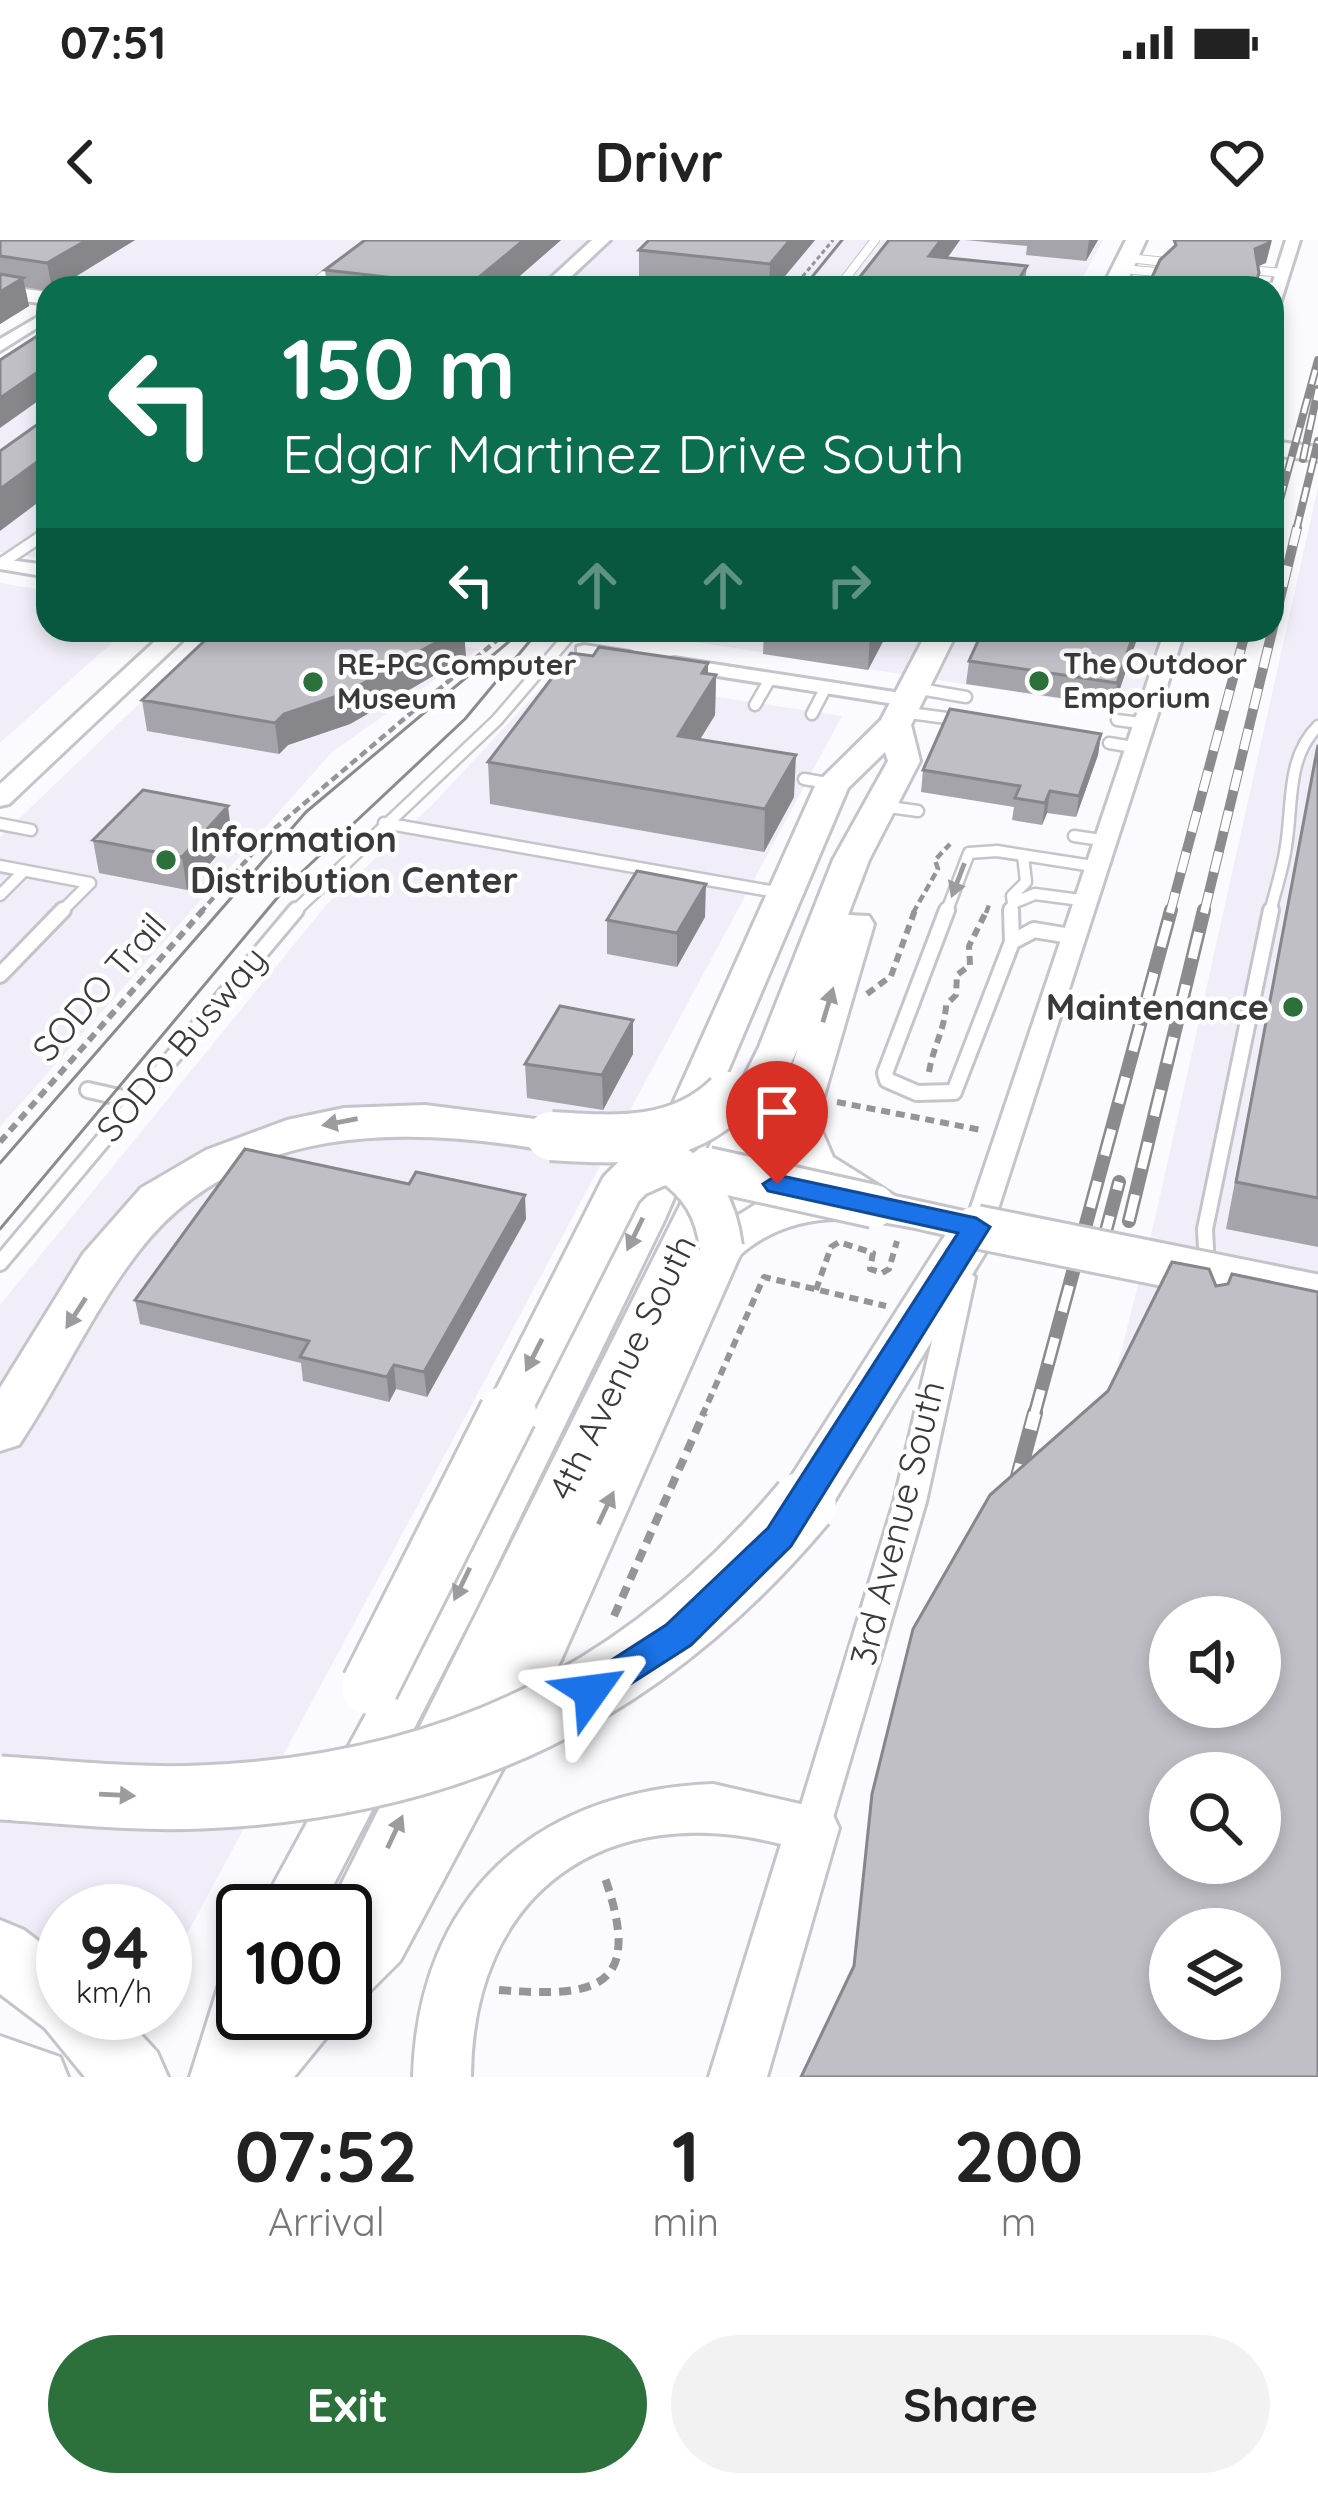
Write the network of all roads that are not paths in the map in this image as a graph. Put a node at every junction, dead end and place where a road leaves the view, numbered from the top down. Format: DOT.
graph roads {
  1 [pos="602,240"];
  2 [pos="875,240"];
  3 [pos="1286,244"];
  4 [pos="352,254"];
  5 [pos="1166,262"];
  6 [pos="1125,264"];
  7 [pos="1260,271"];
  8 [pos="1157,272"];
  9 [pos="323,276"];
  10 [pos="563,276"];
  11 [pos="847,276"];
  12 [pos="1271,276"];
  13 [pos="1281,276"];
  14 [pos="0,288"];
  15 [pos="36,292"];
  16 [pos="0,302"];
  17 [pos="36,309"];
  18 [pos="36,320"];
  19 [pos="0,346"];
  20 [pos="1284,450"];
  21 [pos="1318,454"];
  22 [pos="36,540"];
  23 [pos="0,564"];
  24 [pos="36,569"];
  25 [pos="168,642"];
  26 [pos="564,642"];
  27 [pos="938,642"];
  28 [pos="1172,642"];
  29 [pos="584,651"];
  30 [pos="770,679"];
  31 [pos="826,687"];
  32 [pos="966,697"];
  33 [pos="754,705"];
  34 [pos="905,706"];
  35 [pos="812,714"];
  36 [pos="954,719"];
  37 [pos="1117,719"];
  38 [pos="1148,724"];
  39 [pos="1318,726"];
  40 [pos="1108,743"];
  41 [pos="1139,748"];
  42 [pos="0,798"];
  43 [pos="854,805"];
  44 [pos="919,812"];
  45 [pos="383,823"];
  46 [pos="0,824"];
  47 [pos="31,830"];
  48 [pos="1074,836"];
  49 [pos="1104,854"];
  50 [pos="1024,855"];
  51 [pos="0,866"];
  52 [pos="23,871"];
  53 [pos="782,893"];
  54 [pos="0,895"];
  55 [pos="1088,901"];
  56 [pos="1013,903"];
  57 [pos="1076,937"];
  58 [pos="1012,942"];
  59 [pos="0,975"];
  60 [pos="88,1090"];
  61 [pos="729,1096"];
  62 [pos="132,1100"];
  63 [pos="551,1136"];
  64 [pos="687,1164"];
  65 [pos="916,1222"];
  66 [pos="722,1247"];
  67 [pos="0,1263"];
  68 [pos="1318,1296"];
  69 [pos="1209,1299"];
  70 [pos="0,1431"];
  71 [pos="0,1788"];
  72 [pos="812,1828"];
  73 [pos="319,1856"];
  74 [pos="304,1884"];
  75 [pos="371,1884"];
  76 [pos="372,1949"];
  77 [pos="0,1952"];
  78 [pos="36,1981"];
  79 [pos="98,2040"];
  80 [pos="231,2040"];
  81 [pos="285,2040"];
  82 [pos="0,2064"];
  83 [pos="39,2077"];
  84 [pos="131,2077"];
  85 [pos="221,2077"];
  86 [pos="254,2077"];
  87 [pos="442,2077"];
  88 [pos="738,2077"];
  1 -- 10 [label="street"];
  2 -- 11 [label="lane"];
  3 -- 13 [label="street"];
  4 -- 9 [label="lane"];
  5 -- 6 [label="lane"];
  6 -- 8 [label="lane"];
  7 -- 12 [label="lane"];
  14 -- 15 [label="main road"];
  16 -- 17 [label="main road"];
  18 -- 19 [label="street"];
  20 -- 21 [label="main road"];
  22 -- 23 [label="lane"];
  23 -- 24 [label="street"];
  25 -- 42 [label="street"];
  26 -- 45 [label="lane, SODO Busway"];
  27 -- 34 [label="main road, 4th Avenue South"];
  28 -- 38 [label="street, 3rd Avenue South"];
  29 -- 30 [label="street"];
  30 -- 31 [label="street"];
  30 -- 33 [label="lane"];
  31 -- 34 [label="street"];
  31 -- 35 [label="lane"];
  32 -- 34 [label="lane"];
  34 -- 36 [label="lane"];
  34 -- 43 [label="main road, 4th Avenue South"];
  37 -- 38 [label="lane"];
  38 -- 41 [label="street, 3rd Avenue South"];
  39 -- 69 [label="lane"];
  40 -- 41 [label="lane"];
  41 -- 49 [label="street, 3rd Avenue South"];
  43 -- 44 [label="lane"];
  43 -- 53 [label="main road, 4th Avenue South"];
  43 -- 61 [label="main road"];
  65 -- 43 [label="main road, one-way"];
  75 -- 43 [label="main road, 4th Avenue South, one-way"];
  45 -- 53 [label="lane"];
  45 -- 62 [label="lane, SODO Busway"];
  46 -- 47 [label="lane"];
  48 -- 49 [label="lane"];
  49 -- 50 [label="lane"];
  49 -- 55 [label="street, 3rd Avenue South"];
  50 -- 56 [label="lane"];
  50 -- 58 [label="lane, one-way"];
  51 -- 52 [label="lane"];
  52 -- 54 [label="lane"];
  52 -- 59 [label="lane"];
  53 -- 73 [label="main road, 4th Avenue South, one-way"];
  55 -- 56 [label="lane"];
  55 -- 57 [label="street, 3rd Avenue South"];
  56 -- 58 [label="lane"];
  57 -- 58 [label="lane"];
  57 -- 72 [label="street, 3rd Avenue South"];
  60 -- 62 [label="lane"];
  61 -- 63 [label="highway, bridge"];
  61 -- 64 [label="main road"];
  62 -- 67 [label="lane, SODO Busway"];
  63 -- 64 [label="highway, bridge"];
  63 -- 70 [label="highway, one-way"];
  64 -- 65 [label="main road, bridge"];
  64 -- 66 [label="main road, bridge"];
  64 -- 73 [label="main road, one-way, bridge"];
  65 -- 66 [label="main road, bridge"];
  65 -- 68 [label="main road, bridge"];
  71 -- 65 [label="highway, one-way, bridge"];
  76 -- 66 [label="main road, one-way, bridge"];
  72 -- 87 [label="main road"];
  72 -- 88 [label="main road, 3rd Avenue South"];
  73 -- 74 [label="main road, 4th Avenue South"];
  77 -- 78 [label="highway"];
  79 -- 84 [label="highway"];
  80 -- 85 [label="main road"];
  81 -- 86 [label="main road"];
  82 -- 83 [label="main road"];
}
